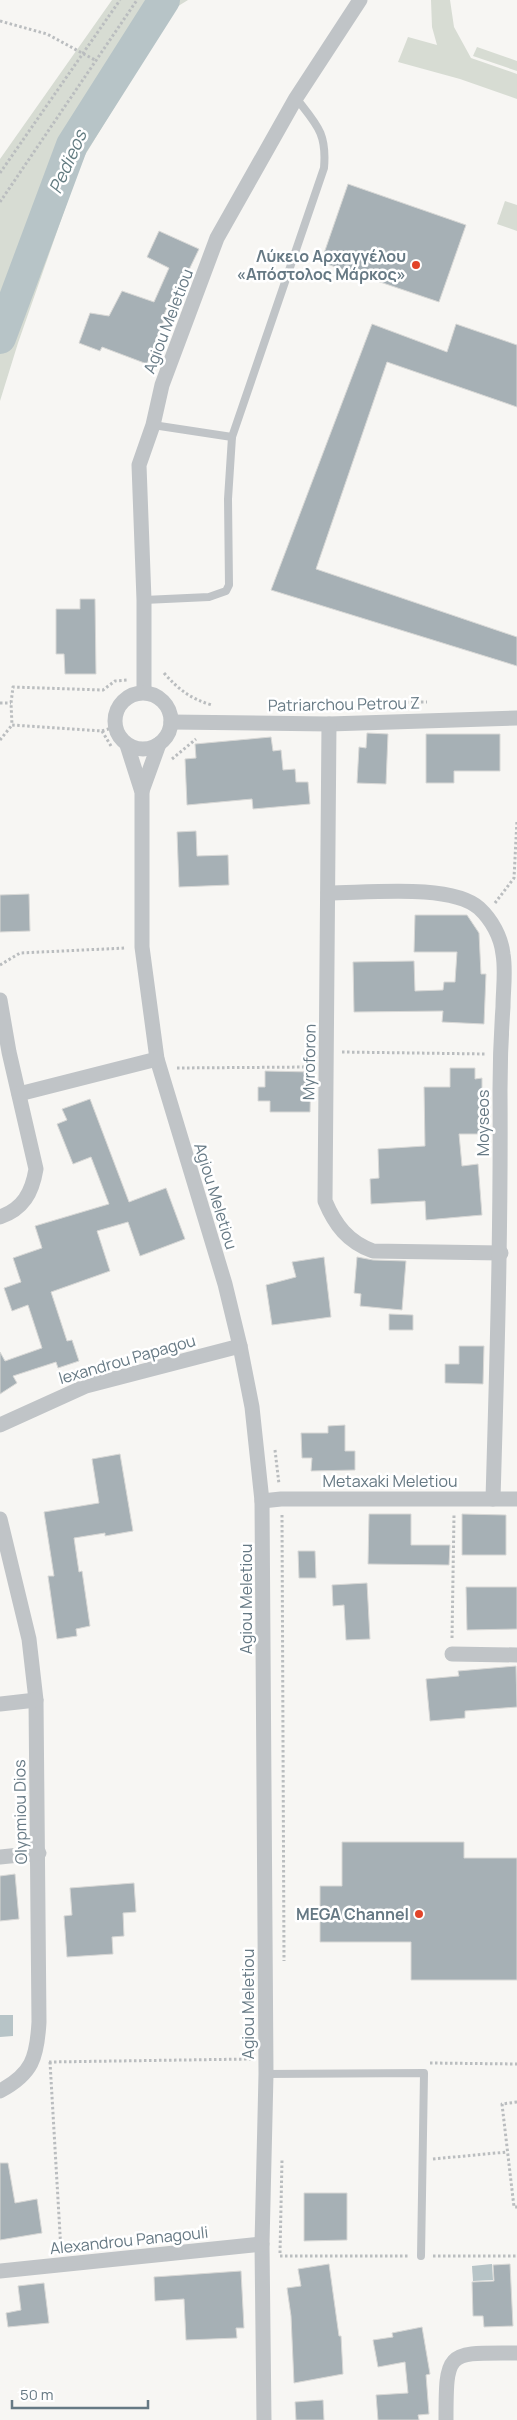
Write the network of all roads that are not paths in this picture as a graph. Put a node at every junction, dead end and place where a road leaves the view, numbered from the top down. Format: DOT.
graph roads {
  1 [pos="360,0"];
  2 [pos="296,98"];
  3 [pos="153,426"];
  4 [pos="232,437"];
  5 [pos="144,600"];
  6 [pos="144,686"];
  7 [pos="517,718"];
  8 [pos="171,722"];
  9 [pos="330,724"];
  10 [pos="159,744"];
  11 [pos="127,745"];
  12 [pos="142,792"];
  13 [pos="328,893"];
  14 [pos="0,1000"];
  15 [pos="158,1066"];
  16 [pos="19,1094"];
  17 [pos="0,1217"];
  18 [pos="500,1252"];
  19 [pos="240,1346"];
  20 [pos="0,1425"];
  21 [pos="493,1499"];
  22 [pos="517,1499"];
  23 [pos="262,1501"];
  24 [pos="0,1519"];
  25 [pos="452,1654"];
  26 [pos="517,1655"];
  27 [pos="36,1700"];
  28 [pos="0,1704"];
  29 [pos="39,1853"];
  30 [pos="0,1857"];
  31 [pos="266,2074"];
  32 [pos="0,2092"];
  33 [pos="262,2244"];
  34 [pos="421,2256"];
  35 [pos="0,2271"];
  36 [pos="517,2354"];
  37 [pos="264,2420"];
  38 [pos="446,2420"];
  1 -- 2 [label="street, Agiou Meletiou"];
  2 -- 3 [label="street, Agiou Meletiou"];
  2 -- 4 [label="lane"];
  3 -- 4 [label="lane"];
  3 -- 5 [label="street, Agiou Meletiou"];
  4 -- 5 [label="lane"];
  5 -- 6 [label="street, Agiou Meletiou"];
  6 -- 8 [label="street"];
  6 -- 11 [label="street"];
  7 -- 9 [label="street, Patriarchou Petrou Z"];
  8 -- 9 [label="street, Patriarchou Petrou Z"];
  8 -- 10 [label="street"];
  9 -- 13 [label="street, Myroforon"];
  10 -- 11 [label="street"];
  10 -- 12 [label="street, Agiou Meletiou"];
  11 -- 12 [label="street, Agiou Meletiou"];
  12 -- 15 [label="street, Agiou Meletiou"];
  13 -- 18 [label="street, Moyseos"];
  13 -- 18 [label="street, Myroforon"];
  14 -- 16 [label="street"];
  15 -- 16 [label="street"];
  15 -- 19 [label="street, Agiou Meletiou"];
  16 -- 17 [label="street"];
  18 -- 21 [label="street, Moyseos"];
  19 -- 20 [label="street, lexandrou Papagou"];
  19 -- 23 [label="street, Agiou Meletiou"];
  21 -- 22 [label="street, Metaxaki Meletiou"];
  21 -- 23 [label="street, Metaxaki Meletiou"];
  23 -- 31 [label="street, Agiou Meletiou"];
  24 -- 27 [label="street, Olypmiou Dios"];
  25 -- 26 [label="street"];
  27 -- 28 [label="street"];
  27 -- 29 [label="street, Olypmiou Dios"];
  29 -- 30 [label="street"];
  29 -- 32 [label="street, Olypmiou Dios"];
  31 -- 33 [label="street, Agiou Meletiou"];
  31 -- 34 [label="lane"];
  33 -- 35 [label="street, Alexandrou Panagouli"];
  33 -- 37 [label="street, Agiou Meletiou"];
  36 -- 38 [label="street"];
}
